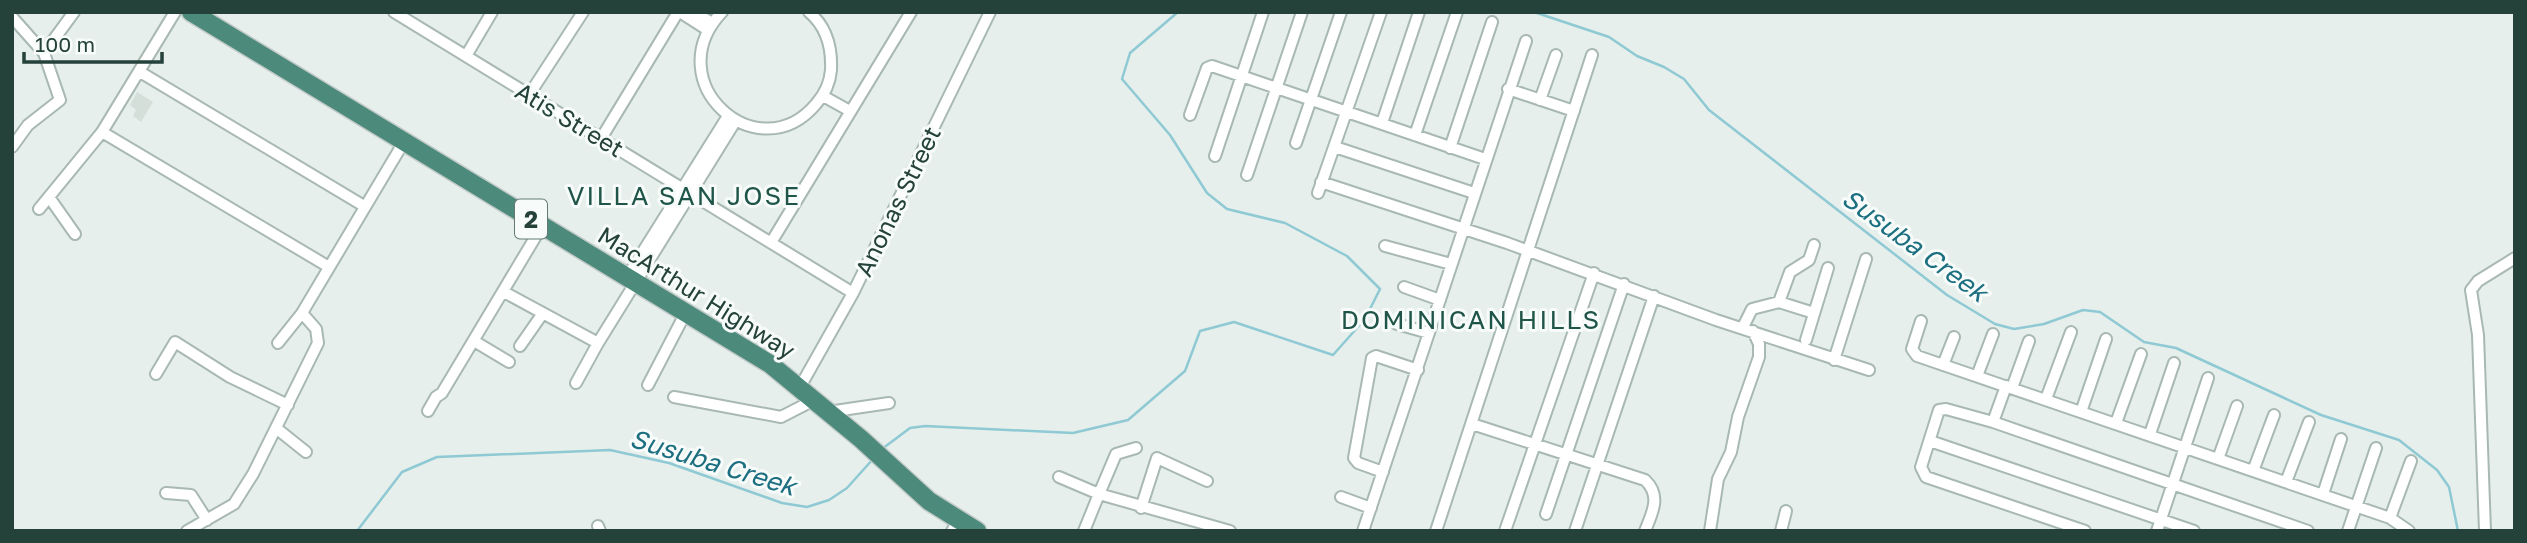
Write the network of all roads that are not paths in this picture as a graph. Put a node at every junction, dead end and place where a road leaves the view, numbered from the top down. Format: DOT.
graph roads {
  1 [pos="74,12"];
  2 [pos="175,12"];
  3 [pos="191,12"];
  4 [pos="394,12"];
  5 [pos="492,12"];
  6 [pos="583,12"];
  7 [pos="679,12"];
  8 [pos="694,12"];
  9 [pos="722,12"];
  10 [pos="809,12"];
  11 [pos="911,12"];
  12 [pos="990,12"];
  13 [pos="1263,12"];
  14 [pos="1302,12"];
  15 [pos="1341,12"];
  16 [pos="1381,12"];
  17 [pos="1419,12"];
  18 [pos="1457,12"];
  19 [pos="12,17"];
  20 [pos="1492,22"];
  21 [pos="710,27"];
  22 [pos="1526,41"];
  23 [pos="44,53"];
  24 [pos="1556,55"];
  25 [pos="1592,55"];
  26 [pos="466,56"];
  27 [pos="140,72"];
  28 [pos="1241,77"];
  29 [pos="1275,89"];
  30 [pos="1508,89"];
  31 [pos="529,94"];
  32 [pos="823,96"];
  33 [pos="1311,99"];
  34 [pos="1540,100"];
  35 [pos="1346,110"];
  36 [pos="850,111"];
  37 [pos="1574,111"];
  38 [pos="1190,115"];
  39 [pos="732,118"];
  40 [pos="1382,123"];
  41 [pos="102,132"];
  42 [pos="1415,135"];
  43 [pos="602,137"];
  44 [pos="405,140"];
  45 [pos="1296,142"];
  46 [pos="12,147"];
  47 [pos="1335,147"];
  48 [pos="1450,148"];
  49 [pos="1215,156"];
  50 [pos="1485,159"];
  51 [pos="1247,175"];
  52 [pos="687,191"];
  53 [pos="1474,194"];
  54 [pos="49,197"];
  55 [pos="363,206"];
  56 [pos="39,209"];
  57 [pos="542,226"];
  58 [pos="1463,231"];
  59 [pos="75,234"];
  60 [pos="772,240"];
  61 [pos="1814,245"];
  62 [pos="1385,246"];
  63 [pos="1528,251"];
  64 [pos="2515,258"];
  65 [pos="1866,259"];
  66 [pos="1451,264"];
  67 [pos="329,267"];
  68 [pos="1828,268"];
  69 [pos="1594,273"];
  70 [pos="632,280"];
  71 [pos="1624,284"];
  72 [pos="1404,286"];
  73 [pos="504,292"];
  74 [pos="853,293"];
  75 [pos="1654,296"];
  76 [pos="1440,299"];
  77 [pos="1779,302"];
  78 [pos="686,312"];
  79 [pos="302,313"];
  80 [pos="543,313"];
  81 [pos="1814,313"];
  82 [pos="1921,321"];
  83 [pos="1397,324"];
  84 [pos="1748,329"];
  85 [pos="2071,332"];
  86 [pos="1429,334"];
  87 [pos="1993,334"];
  88 [pos="1954,337"];
  89 [pos="2106,339"];
  90 [pos="1806,340"];
  91 [pos="474,341"];
  92 [pos="2029,341"];
  93 [pos="278,343"];
  94 [pos="598,343"];
  95 [pos="520,346"];
  96 [pos="2141,354"];
  97 [pos="1834,360"];
  98 [pos="509,362"];
  99 [pos="2174,363"];
  100 [pos="1943,365"];
  101 [pos="1419,370"];
  102 [pos="1869,370"];
  103 [pos="156,374"];
  104 [pos="1977,376"];
  105 [pos="2208,378"];
  106 [pos="576,383"];
  107 [pos="648,385"];
  108 [pos="2009,387"];
  109 [pos="807,393"];
  110 [pos="674,397"];
  111 [pos="2046,399"];
  112 [pos="889,403"];
  113 [pos="288,405"];
  114 [pos="2237,406"];
  115 [pos="428,411"];
  116 [pos="828,412"];
  117 [pos="2081,412"];
  118 [pos="2274,415"];
  119 [pos="1993,422"];
  120 [pos="2309,422"];
  121 [pos="2116,423"];
  122 [pos="1472,424"];
  123 [pos="276,428"];
  124 [pos="2150,434"];
  125 [pos="2341,439"];
  126 [pos="1930,440"];
  127 [pos="1537,443"];
  128 [pos="2183,447"];
  129 [pos="1136,448"];
  130 [pos="2376,449"];
  131 [pos="306,452"];
  132 [pos="1567,454"];
  133 [pos="2218,459"];
  134 [pos="2411,461"];
  135 [pos="1598,465"];
  136 [pos="2253,471"];
  137 [pos="1383,472"];
  138 [pos="1059,477"];
  139 [pos="1208,481"];
  140 [pos="2286,482"];
  141 [pos="2171,485"];
  142 [pos="166,493"];
  143 [pos="1099,494"];
  144 [pos="2323,494"];
  145 [pos="1341,497"];
  146 [pos="2357,507"];
  147 [pos="1141,508"];
  148 [pos="1371,508"];
  149 [pos="1786,511"];
  150 [pos="1546,514"];
  151 [pos="2390,518"];
  152 [pos="2160,519"];
  153 [pos="206,520"];
  154 [pos="964,528"];
  155 [pos="187,531"];
  156 [pos="1084,531"];
  157 [pos="1230,531"];
  158 [pos="1363,531"];
  159 [pos="1436,531"];
  160 [pos="1505,531"];
  161 [pos="1575,531"];
  162 [pos="1645,531"];
  163 [pos="1710,531"];
  164 [pos="1781,531"];
  165 [pos="2085,531"];
  166 [pos="2157,531"];
  167 [pos="2194,531"];
  168 [pos="2308,531"];
  169 [pos="2348,531"];
  170 [pos="2409,531"];
  171 [pos="2485,531"];
  1 -- 23 [label="street"];
  2 -- 27 [label="street"];
  3 -- 44 [label="highway, MacArthur Highway / 2"];
  4 -- 26 [label="street, Atis Street"];
  5 -- 26 [label="street"];
  6 -- 31 [label="street"];
  7 -- 21 [label="street"];
  7 -- 43 [label="street"];
  8 -- 21 [label="street"];
  9 -- 21 [label="street"];
  10 -- 32 [label="street"];
  11 -- 36 [label="street"];
  12 -- 74 [label="street, Anonas Street"];
  13 -- 28 [label="street"];
  14 -- 29 [label="street"];
  15 -- 33 [label="street"];
  16 -- 35 [label="street"];
  17 -- 40 [label="street"];
  18 -- 42 [label="street"];
  19 -- 23 [label="street"];
  20 -- 48 [label="street"];
  21 -- 39 [label="street"];
  22 -- 30 [label="street"];
  23 -- 46 [label="street"];
  24 -- 34 [label="street"];
  25 -- 37 [label="street"];
  26 -- 31 [label="street, Atis Street"];
  27 -- 41 [label="street"];
  27 -- 55 [label="street"];
  28 -- 29 [label="street"];
  28 -- 38 [label="street"];
  28 -- 49 [label="street"];
  29 -- 33 [label="street"];
  29 -- 51 [label="street"];
  30 -- 34 [label="street"];
  30 -- 50 [label="street"];
  31 -- 43 [label="street, Atis Street"];
  32 -- 36 [label="street"];
  32 -- 39 [label="street"];
  33 -- 35 [label="street"];
  33 -- 45 [label="street"];
  34 -- 37 [label="street"];
  35 -- 40 [label="street"];
  35 -- 47 [label="street"];
  36 -- 60 [label="street"];
  37 -- 63 [label="street"];
  39 -- 52 [label="street"];
  40 -- 42 [label="street"];
  41 -- 54 [label="street"];
  41 -- 67 [label="street"];
  42 -- 48 [label="street"];
  43 -- 52 [label="street, Atis Street"];
  44 -- 55 [label="street"];
  44 -- 57 [label="highway, MacArthur Highway / 2"];
  47 -- 53 [label="street"];
  47 -- 58 [label="street"];
  48 -- 50 [label="street"];
  50 -- 53 [label="street"];
  52 -- 60 [label="street, Atis Street"];
  52 -- 70 [label="street"];
  53 -- 58 [label="street"];
  54 -- 56 [label="street"];
  54 -- 59 [label="street"];
  55 -- 67 [label="street"];
  57 -- 70 [label="highway, MacArthur Highway / 2"];
  57 -- 73 [label="street"];
  58 -- 63 [label="street"];
  58 -- 66 [label="street"];
  60 -- 74 [label="street, Atis Street"];
  61 -- 77 [label="street"];
  62 -- 66 [label="street"];
  63 -- 69 [label="street"];
  63 -- 122 [label="street"];
  64 -- 171 [label="street"];
  65 -- 97 [label="street"];
  66 -- 76 [label="street"];
  67 -- 79 [label="street"];
  68 -- 81 [label="street"];
  69 -- 71 [label="street"];
  69 -- 127 [label="street"];
  70 -- 78 [label="highway, MacArthur Highway / 2"];
  70 -- 94 [label="street"];
  71 -- 75 [label="street"];
  71 -- 132 [label="street"];
  72 -- 76 [label="street"];
  73 -- 80 [label="street"];
  73 -- 91 [label="street"];
  74 -- 109 [label="street, Anonas Street"];
  75 -- 84 [label="street"];
  75 -- 135 [label="street"];
  76 -- 86 [label="street"];
  77 -- 81 [label="street"];
  77 -- 84 [label="street"];
  78 -- 107 [label="street"];
  78 -- 109 [label="highway, MacArthur Highway / 2"];
  79 -- 93 [label="street"];
  79 -- 113 [label="street"];
  80 -- 94 [label="street"];
  80 -- 95 [label="street"];
  81 -- 90 [label="street"];
  82 -- 100 [label="street"];
  83 -- 86 [label="street"];
  84 -- 97 [label="street"];
  84 -- 163 [label="street"];
  85 -- 111 [label="street"];
  86 -- 101 [label="street"];
  87 -- 104 [label="street"];
  88 -- 100 [label="street"];
  89 -- 117 [label="street"];
  91 -- 98 [label="street"];
  91 -- 115 [label="street"];
  92 -- 108 [label="street"];
  94 -- 106 [label="street"];
  96 -- 121 [label="street"];
  97 -- 102 [label="street"];
  99 -- 124 [label="street"];
  100 -- 104 [label="street"];
  101 -- 137 [label="street"];
  101 -- 137 [label="street"];
  103 -- 113 [label="street"];
  104 -- 108 [label="street"];
  105 -- 128 [label="street"];
  108 -- 111 [label="street"];
  108 -- 119 [label="street"];
  109 -- 110 [label="street"];
  109 -- 116 [label="highway, MacArthur Highway / 2"];
  111 -- 117 [label="street"];
  112 -- 116 [label="street"];
  113 -- 123 [label="street"];
  114 -- 133 [label="street"];
  116 -- 154 [label="highway, MacArthur Highway / 2"];
  117 -- 121 [label="street"];
  118 -- 136 [label="street"];
  119 -- 126 [label="street"];
  119 -- 141 [label="street"];
  120 -- 140 [label="street"];
  121 -- 124 [label="street"];
  122 -- 127 [label="street"];
  122 -- 159 [label="street"];
  123 -- 131 [label="street"];
  123 -- 153 [label="street"];
  124 -- 128 [label="street"];
  125 -- 144 [label="street"];
  126 -- 152 [label="street"];
  126 -- 165 [label="street"];
  127 -- 132 [label="street"];
  127 -- 160 [label="street"];
  128 -- 133 [label="street"];
  128 -- 141 [label="street"];
  129 -- 143 [label="street"];
  130 -- 146 [label="street"];
  132 -- 135 [label="street"];
  132 -- 150 [label="street"];
  133 -- 136 [label="street"];
  134 -- 151 [label="street"];
  135 -- 161 [label="street"];
  135 -- 162 [label="street"];
  136 -- 140 [label="street"];
  137 -- 148 [label="street"];
  138 -- 143 [label="street"];
  139 -- 147 [label="street"];
  140 -- 144 [label="street"];
  141 -- 152 [label="street"];
  141 -- 168 [label="street"];
  142 -- 153 [label="street"];
  143 -- 147 [label="street"];
  143 -- 156 [label="street"];
  144 -- 146 [label="street"];
  145 -- 148 [label="street"];
  146 -- 151 [label="street"];
  146 -- 169 [label="street"];
  147 -- 157 [label="street"];
  148 -- 158 [label="street"];
  149 -- 164 [label="street"];
  151 -- 170 [label="street"];
  152 -- 166 [label="street"];
  152 -- 167 [label="street"];
  153 -- 155 [label="street"];
}
